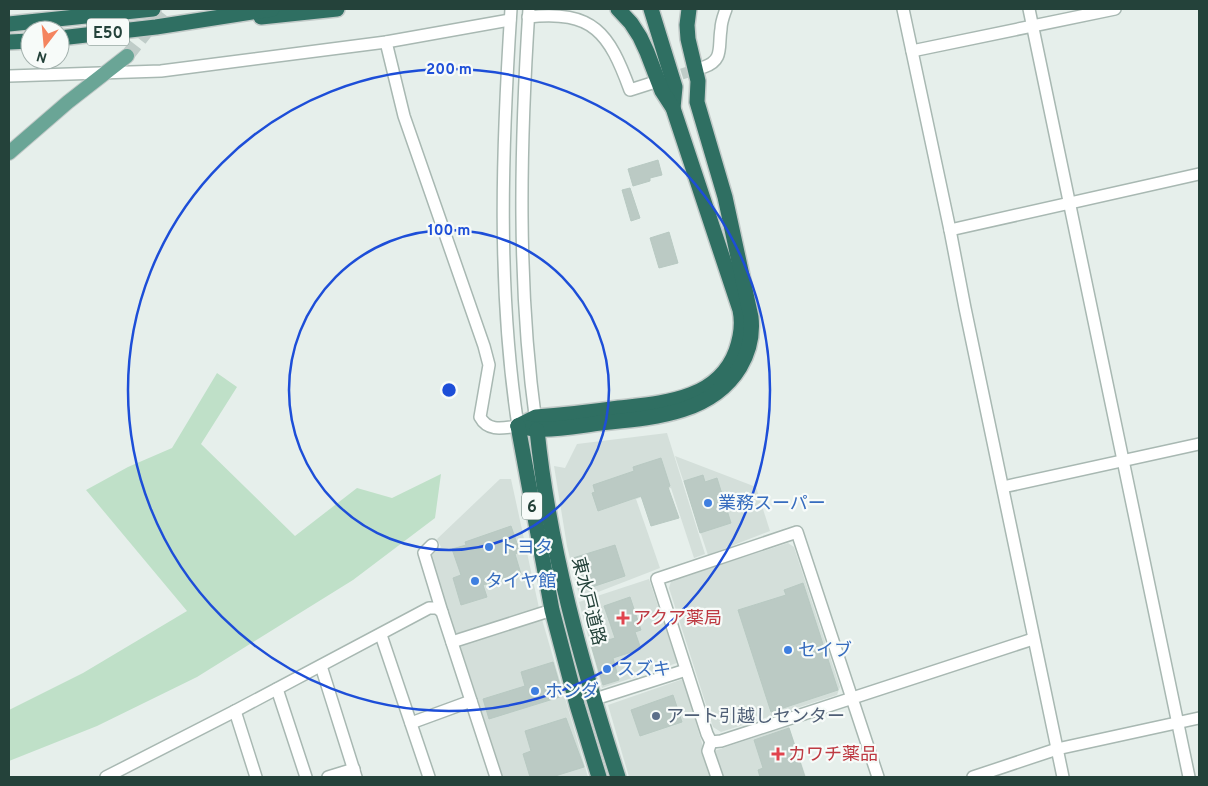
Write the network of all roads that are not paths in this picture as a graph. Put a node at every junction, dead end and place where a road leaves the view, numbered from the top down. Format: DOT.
graph roads {
  1 [pos="153,9"];
  2 [pos="272,9"];
  3 [pos="336,9"];
  4 [pos="618,9"];
  5 [pos="651,9"];
  6 [pos="661,9"];
  7 [pos="689,9"];
  8 [pos="726,9"];
  9 [pos="903,9"];
  10 [pos="1029,9"];
  11 [pos="1115,9"];
  12 [pos="528,13"];
  13 [pos="510,14"];
  14 [pos="9,24"];
  15 [pos="156,26"];
  16 [pos="1033,26"];
  17 [pos="70,37"];
  18 [pos="386,42"];
  19 [pos="912,51"];
  20 [pos="127,56"];
  21 [pos="704,67"];
  22 [pos="107,72"];
  23 [pos="9,76"];
  24 [pos="652,83"];
  25 [pos="697,102"];
  26 [pos="674,108"];
  27 [pos="9,153"];
  28 [pos="1199,174"];
  29 [pos="1070,202"];
  30 [pos="950,230"];
  31 [pos="536,424"];
  32 [pos="518,426"];
  33 [pos="1199,444"];
  34 [pos="1123,461"];
  35 [pos="1003,487"];
  36 [pos="432,545"];
  37 [pos="552,610"];
  38 [pos="442,612"];
  39 [pos="381,634"];
  40 [pos="1033,639"];
  41 [pos="452,642"];
  42 [pos="321,666"];
  43 [pos="686,670"];
  44 [pos="277,689"];
  45 [pos="594,699"];
  46 [pos="852,699"];
  47 [pos="471,701"];
  48 [pos="235,711"];
  49 [pos="1199,718"];
  50 [pos="1178,722"];
  51 [pos="411,724"];
  52 [pos="711,742"];
  53 [pos="1057,749"];
  54 [pos="128,772"];
  55 [pos="355,773"];
  56 [pos="106,777"];
  57 [pos="256,777"];
  58 [pos="306,777"];
  59 [pos="328,777"];
  60 [pos="429,777"];
  61 [pos="496,777"];
  62 [pos="599,777"];
  63 [pos="618,777"];
  64 [pos="717,777"];
  65 [pos="878,777"];
  66 [pos="973,777"];
  67 [pos="1063,777"];
  68 [pos="1189,777"];
  1 -- 14 [label="highway, E50"];
  2 -- 15 [label="highway, E50"];
  3 -- 15 [label="highway"];
  4 -- 26 [label="highway"];
  5 -- 26 [label="highway"];
  6 -- 25 [label="highway"];
  7 -- 25 [label="highway"];
  8 -- 21 [label="street"];
  9 -- 19 [label="street"];
  10 -- 16 [label="street"];
  11 -- 16 [label="street"];
  12 -- 24 [label="street"];
  12 -- 31 [label="street"];
  13 -- 18 [label="street"];
  13 -- 32 [label="street"];
  15 -- 17 [label="highway, E50"];
  16 -- 19 [label="street"];
  16 -- 29 [label="street"];
  18 -- 22 [label="street"];
  18 -- 32 [label="street"];
  19 -- 30 [label="street"];
  20 -- 22 [label="main road"];
  22 -- 23 [label="street"];
  22 -- 27 [label="main road"];
  25 -- 31 [label="highway"];
  26 -- 31 [label="highway"];
  28 -- 29 [label="street"];
  29 -- 30 [label="street"];
  29 -- 34 [label="street"];
  30 -- 35 [label="street"];
  31 -- 32 [label="highway"];
  31 -- 45 [label="highway, 東水戸道路 / 6"];
  32 -- 37 [label="highway, 東水戸道路 / 6"];
  33 -- 34 [label="street"];
  34 -- 35 [label="street"];
  34 -- 50 [label="street"];
  35 -- 40 [label="street"];
  36 -- 38 [label="street"];
  37 -- 41 [label="street"];
  37 -- 62 [label="highway, 東水戸道路 / 6"];
  38 -- 39 [label="street"];
  38 -- 41 [label="street"];
  39 -- 42 [label="street"];
  39 -- 51 [label="street"];
  40 -- 46 [label="street"];
  40 -- 53 [label="street"];
  41 -- 47 [label="street"];
  42 -- 44 [label="street"];
  42 -- 55 [label="street"];
  43 -- 45 [label="street"];
  43 -- 46 [label="street"];
  43 -- 52 [label="street"];
  44 -- 48 [label="street"];
  44 -- 58 [label="street"];
  45 -- 63 [label="highway, 東水戸道路 / 6"];
  46 -- 52 [label="street"];
  46 -- 65 [label="street"];
  47 -- 51 [label="street"];
  47 -- 61 [label="street"];
  48 -- 54 [label="street"];
  48 -- 57 [label="street"];
  49 -- 50 [label="street"];
  50 -- 53 [label="street"];
  50 -- 68 [label="street"];
  51 -- 60 [label="street"];
  52 -- 64 [label="street"];
  53 -- 66 [label="street"];
  53 -- 67 [label="street"];
  54 -- 56 [label="street"];
  55 -- 59 [label="street"];
}
